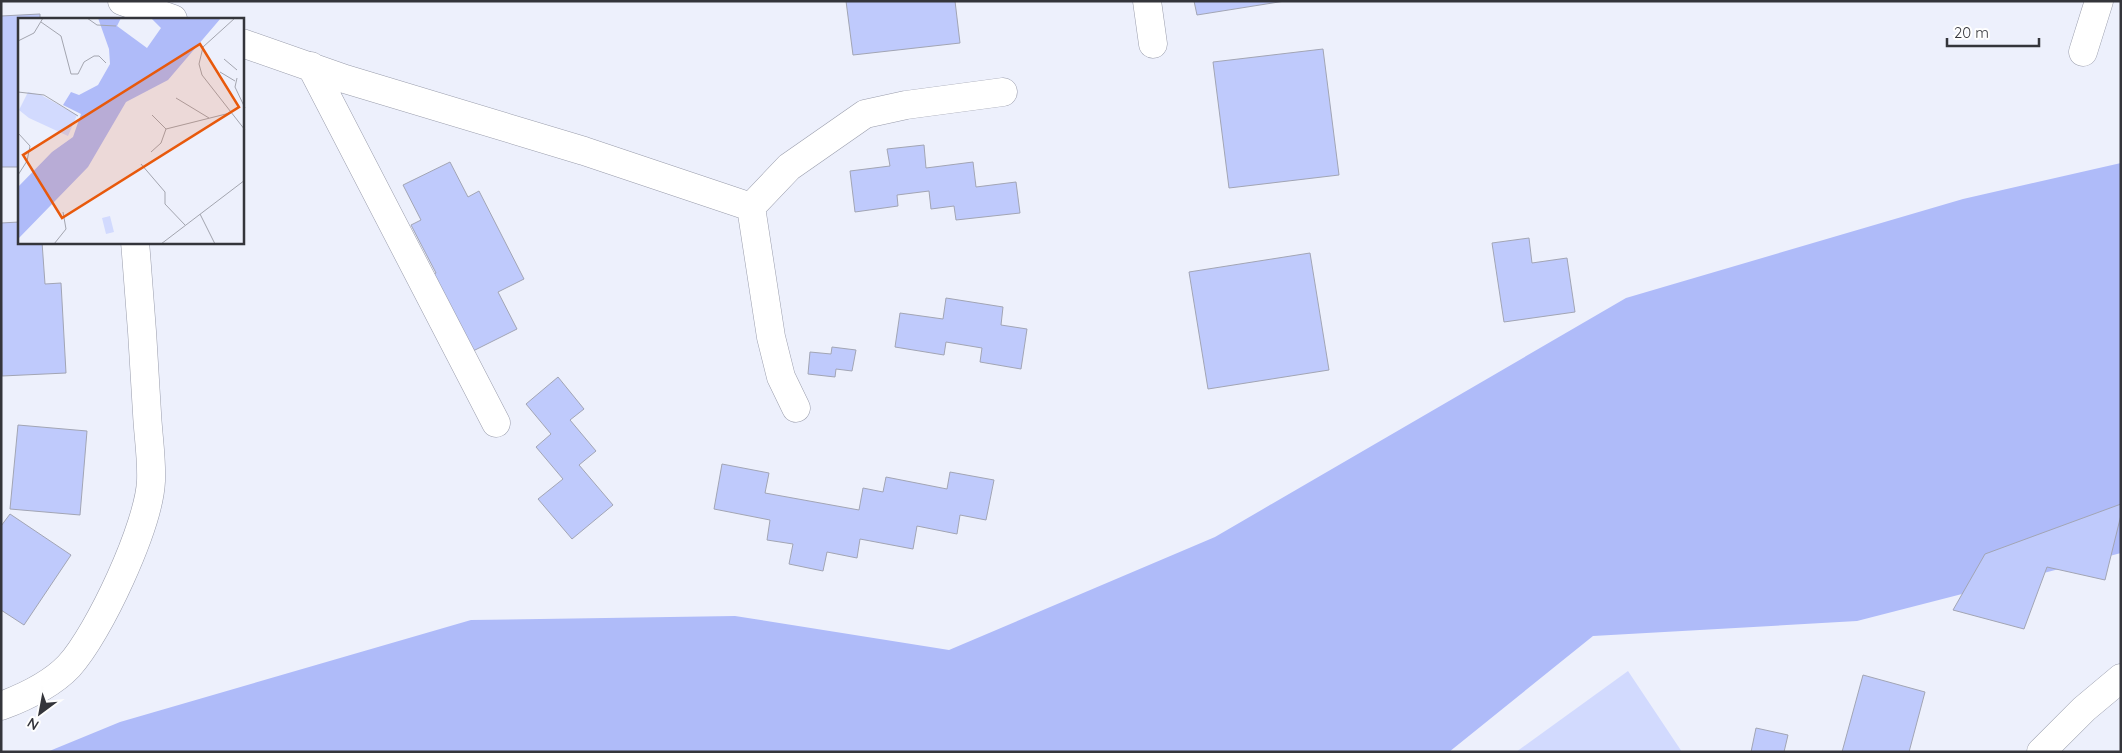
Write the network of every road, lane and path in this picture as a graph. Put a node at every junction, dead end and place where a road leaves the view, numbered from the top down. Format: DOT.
graph roads {
  1 [pos="114,1"];
  2 [pos="122,1"];
  3 [pos="1147,1"];
  4 [pos="2099,1"];
  5 [pos="116,18"];
  6 [pos="169,18"];
  7 [pos="244,44"];
  8 [pos="1153,44"];
  9 [pos="2083,52"];
  10 [pos="311,66"];
  11 [pos="1003,92"];
  12 [pos="751,207"];
  13 [pos="135,244"];
  14 [pos="796,408"];
  15 [pos="496,423"];
  16 [pos="2121,678"];
  17 [pos="1,706"];
  18 [pos="2041,752"];
  1 -- 5 [label="street"];
  2 -- 6 [label="street"];
  3 -- 8 [label="street"];
  4 -- 9 [label="street"];
  7 -- 10 [label="street"];
  10 -- 12 [label="street"];
  10 -- 15 [label="street"];
  11 -- 12 [label="street"];
  12 -- 14 [label="street"];
  13 -- 17 [label="street"];
  16 -- 18 [label="street"];
}
